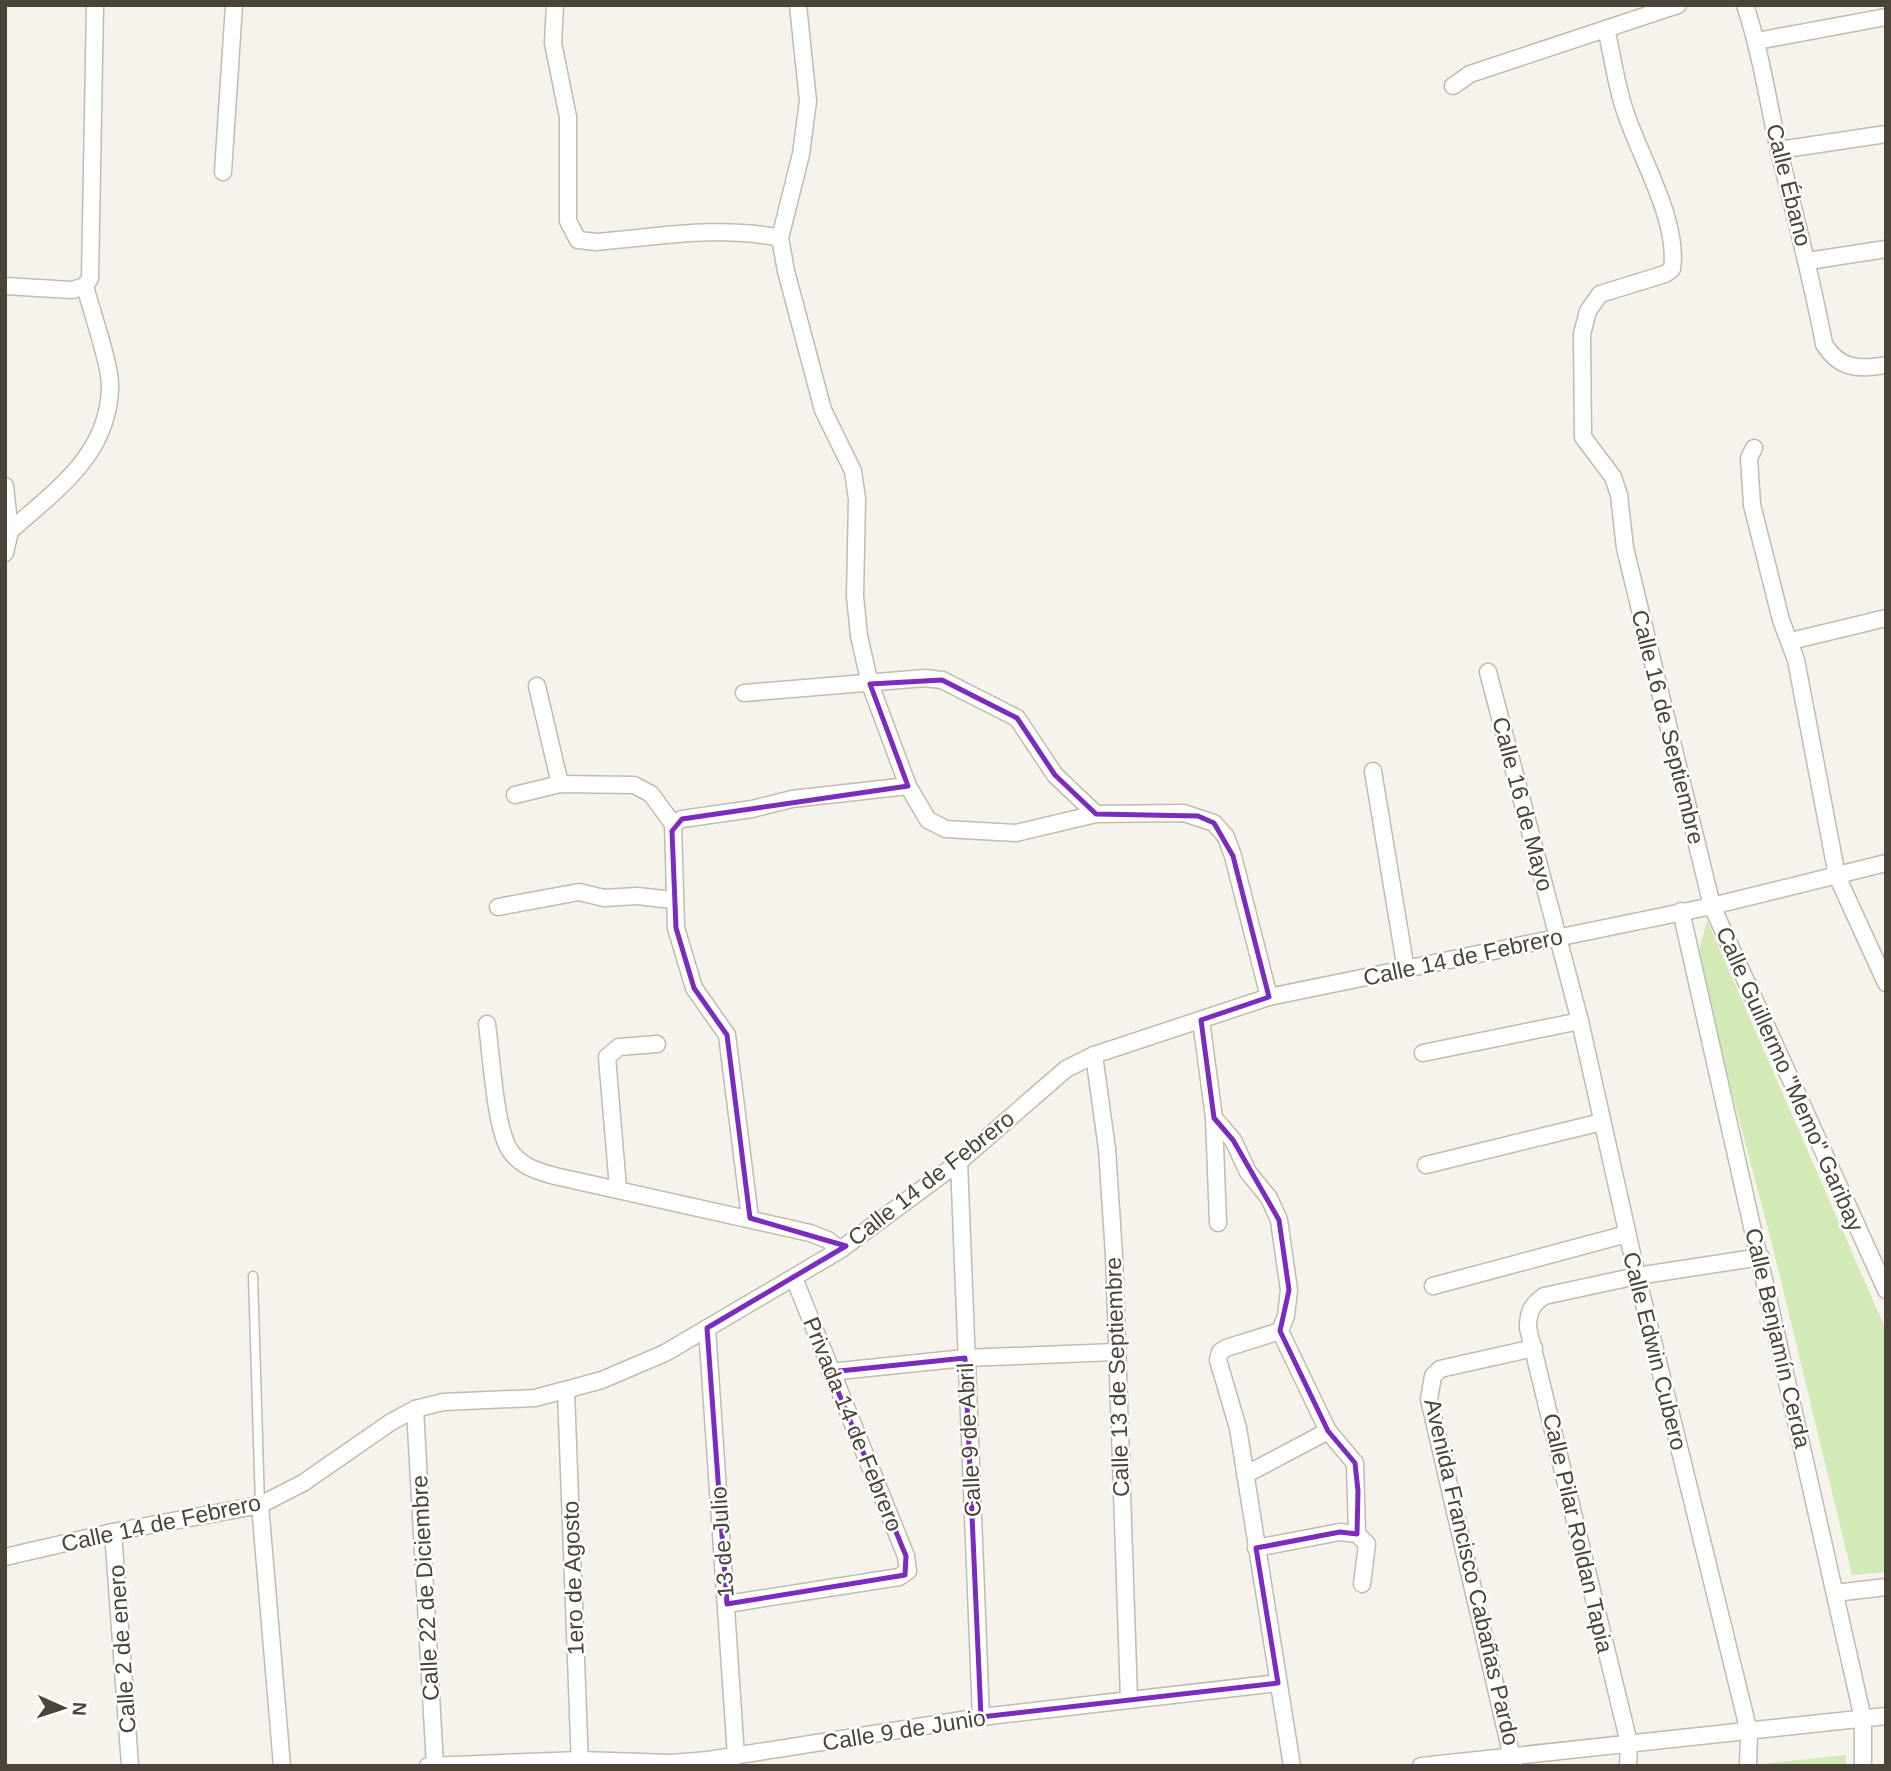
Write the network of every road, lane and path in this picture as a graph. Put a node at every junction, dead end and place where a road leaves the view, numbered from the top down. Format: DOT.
graph roads {
  1 [pos="95,5"];
  2 [pos="234,5"];
  3 [pos="555,5"];
  4 [pos="798,5"];
  5 [pos="1678,5"];
  6 [pos="1745,5"];
  7 [pos="1886,17"];
  8 [pos="1606,29"];
  9 [pos="1757,40"];
  10 [pos="1453,86"];
  11 [pos="1886,134"];
  12 [pos="1779,150"];
  13 [pos="223,172"];
  14 [pos="780,238"];
  15 [pos="1886,249"];
  16 [pos="1808,261"];
  17 [pos="5,286"];
  18 [pos="85,286"];
  19 [pos="1886,365"];
  20 [pos="1754,448"];
  21 [pos="5,486"];
  22 [pos="10,531"];
  23 [pos="5,553"];
  24 [pos="1886,618"];
  25 [pos="1791,641"];
  26 [pos="1488,671"];
  27 [pos="870,684"];
  28 [pos="537,687"];
  29 [pos="744,693"];
  30 [pos="1373,771"];
  31 [pos="560,784"];
  32 [pos="908,786"];
  33 [pos="515,795"];
  34 [pos="1096,814"];
  35 [pos="673,824"];
  36 [pos="1886,863"];
  37 [pos="1837,876"];
  38 [pos="673,900"];
  39 [pos="498,906"];
  40 [pos="1712,906"];
  41 [pos="1681,911"];
  42 [pos="1558,936"];
  43 [pos="1406,970"];
  44 [pos="1886,983"];
  45 [pos="1269,997"];
  46 [pos="1201,1020"];
  47 [pos="1580,1021"];
  48 [pos="487,1024"];
  49 [pos="657,1044"];
  50 [pos="1423,1053"];
  51 [pos="1094,1055"];
  52 [pos="1214,1118"];
  53 [pos="1602,1122"];
  54 [pos="959,1162"];
  55 [pos="1426,1165"];
  56 [pos="618,1188"];
  57 [pos="750,1218"];
  58 [pos="1218,1223"];
  59 [pos="1627,1234"];
  60 [pos="840,1250"];
  61 [pos="1760,1257"];
  62 [pos="253,1276"];
  63 [pos="1637,1276"];
  64 [pos="794,1278"];
  65 [pos="1433,1286"];
  66 [pos="1886,1290"];
  67 [pos="707,1328"];
  68 [pos="1280,1331"];
  69 [pos="1534,1348"];
  70 [pos="1115,1352"];
  71 [pos="965,1358"];
  72 [pos="830,1372"];
  73 [pos="566,1391"];
  74 [pos="415,1409"];
  75 [pos="1328,1431"];
  76 [pos="1245,1475"];
  77 [pos="260,1506"];
  78 [pos="113,1532"];
  79 [pos="1357,1534"];
  80 [pos="1256,1548"];
  81 [pos="5,1557"];
  82 [pos="1362,1584"];
  83 [pos="1886,1587"];
  84 [pos="1835,1593"];
  85 [pos="727,1604"];
  86 [pos="1278,1683"];
  87 [pos="1129,1699"];
  88 [pos="1886,1716"];
  89 [pos="981,1717"];
  90 [pos="1863,1719"];
  91 [pos="1749,1732"];
  92 [pos="1629,1744"];
  93 [pos="736,1756"];
  94 [pos="1514,1762"];
  95 [pos="580,1763"];
  96 [pos="432,1765"];
  97 [pos="130,1766"];
  98 [pos="282,1766"];
  99 [pos="1292,1766"];
  100 [pos="1422,1766"];
  101 [pos="1628,1766"];
  102 [pos="1748,1766"];
  103 [pos="1863,1766"];
  1 -- 18 [label="street"];
  2 -- 13 [label="street"];
  3 -- 14 [label="street"];
  4 -- 14 [label="street"];
  5 -- 8 [label="street"];
  6 -- 9 [label="street, Calle Ébano"];
  7 -- 9 [label="street"];
  8 -- 10 [label="street"];
  8 -- 40 [label="street, Calle 16 de Septiembre"];
  9 -- 12 [label="street, Calle Ébano"];
  11 -- 12 [label="street"];
  12 -- 16 [label="street, Calle Ébano"];
  14 -- 27 [label="street"];
  15 -- 16 [label="street"];
  16 -- 19 [label="street, Calle Ébano"];
  17 -- 18 [label="street"];
  18 -- 22 [label="street"];
  20 -- 25 [label="street"];
  21 -- 22 [label="street"];
  22 -- 23 [label="street"];
  24 -- 25 [label="street"];
  25 -- 37 [label="street"];
  26 -- 42 [label="street, Calle 16 de Mayo"];
  27 -- 29 [label="street"];
  27 -- 32 [label="street"];
  27 -- 34 [label="street"];
  28 -- 31 [label="street"];
  30 -- 43 [label="street"];
  31 -- 33 [label="street"];
  31 -- 35 [label="street"];
  32 -- 34 [label="street"];
  32 -- 35 [label="street"];
  34 -- 45 [label="street"];
  35 -- 38 [label="street"];
  36 -- 37 [label="street, Calle 14 de Febrero"];
  37 -- 40 [label="street, Calle 14 de Febrero"];
  37 -- 44 [label="street"];
  38 -- 39 [label="street"];
  38 -- 57 [label="street"];
  40 -- 41 [label="street, Calle 14 de Febrero"];
  40 -- 66 [label="street, Calle Guillermo \"Memo\" Garibay"];
  41 -- 42 [label="street, Calle 14 de Febrero"];
  41 -- 61 [label="street, Calle Benjamín Cerda"];
  42 -- 43 [label="street, Calle 14 de Febrero"];
  42 -- 47 [label="street, Calle Edwin Cubero"];
  43 -- 45 [label="street, Calle 14 de Febrero"];
  45 -- 46 [label="street, Calle 14 de Febrero"];
  46 -- 51 [label="street, Calle 14 de Febrero"];
  46 -- 52 [label="street"];
  47 -- 50 [label="street"];
  47 -- 53 [label="street, Calle Edwin Cubero"];
  48 -- 56 [label="street"];
  49 -- 56 [label="street"];
  51 -- 54 [label="street, Calle 14 de Febrero"];
  51 -- 70 [label="street, Calle 13 de Septiembre"];
  52 -- 58 [label="street"];
  52 -- 68 [label="street"];
  53 -- 55 [label="street"];
  53 -- 59 [label="street, Calle Edwin Cubero"];
  54 -- 60 [label="street, Calle 14 de Febrero"];
  54 -- 71 [label="street, Calle 9 de Abril"];
  56 -- 57 [label="street"];
  57 -- 60 [label="street"];
  59 -- 63 [label="street, Calle Edwin Cubero"];
  59 -- 65 [label="street"];
  60 -- 64 [label="street, Calle 14 de Febrero"];
  61 -- 63 [label="street"];
  61 -- 84 [label="street, Calle Benjamín Cerda"];
  62 -- 77 [label="lane"];
  63 -- 69 [label="street, Calle Pilar Roldan Tapia"];
  63 -- 91 [label="street, Calle Edwin Cubero"];
  64 -- 67 [label="street, Calle 14 de Febrero"];
  64 -- 72 [label="street, Privada 14 de Febrero"];
  67 -- 73 [label="street, Calle 14 de Febrero"];
  67 -- 85 [label="street, 13 de Julio"];
  68 -- 75 [label="street"];
  68 -- 76 [label="street"];
  69 -- 92 [label="street, Calle Pilar Roldan Tapia"];
  69 -- 94 [label="street, Avenida Francisco Cabañas Pardo"];
  70 -- 71 [label="street"];
  70 -- 87 [label="street, Calle 13 de Septiembre"];
  71 -- 72 [label="street"];
  71 -- 89 [label="street, Calle 9 de Abril"];
  72 -- 85 [label="street, Privada 14 de Febrero"];
  73 -- 74 [label="street, Calle 14 de Febrero"];
  73 -- 95 [label="street, 1ero de Agosto"];
  74 -- 77 [label="street, Calle 14 de Febrero"];
  74 -- 96 [label="street, Calle 22 de Diciembre"];
  75 -- 76 [label="street"];
  75 -- 79 [label="street"];
  76 -- 80 [label="street"];
  77 -- 78 [label="street, Calle 14 de Febrero"];
  77 -- 98 [label="street"];
  78 -- 81 [label="street, Calle 14 de Febrero"];
  78 -- 97 [label="street, Calle 2 de enero"];
  79 -- 80 [label="street"];
  79 -- 82 [label="street"];
  80 -- 86 [label="street"];
  83 -- 84 [label="street"];
  84 -- 90 [label="street, Calle Benjamín Cerda"];
  85 -- 93 [label="street, 13 de Julio"];
  86 -- 87 [label="street, Calle 9 de Junio"];
  86 -- 99 [label="street"];
  87 -- 89 [label="street, Calle 9 de Junio"];
  88 -- 90 [label="street"];
  89 -- 93 [label="street, Calle 9 de Junio"];
  90 -- 91 [label="street"];
  90 -- 103 [label="street, Calle Benjamín Cerda"];
  91 -- 92 [label="street"];
  91 -- 102 [label="street, Calle Edwin Cubero"];
  92 -- 94 [label="street"];
  92 -- 101 [label="street, Calle Pilar Roldan Tapia"];
  93 -- 95 [label="street, Calle 9 de Junio"];
  94 -- 100 [label="street"];
  95 -- 96 [label="street, Calle 9 de Junio"];
}
